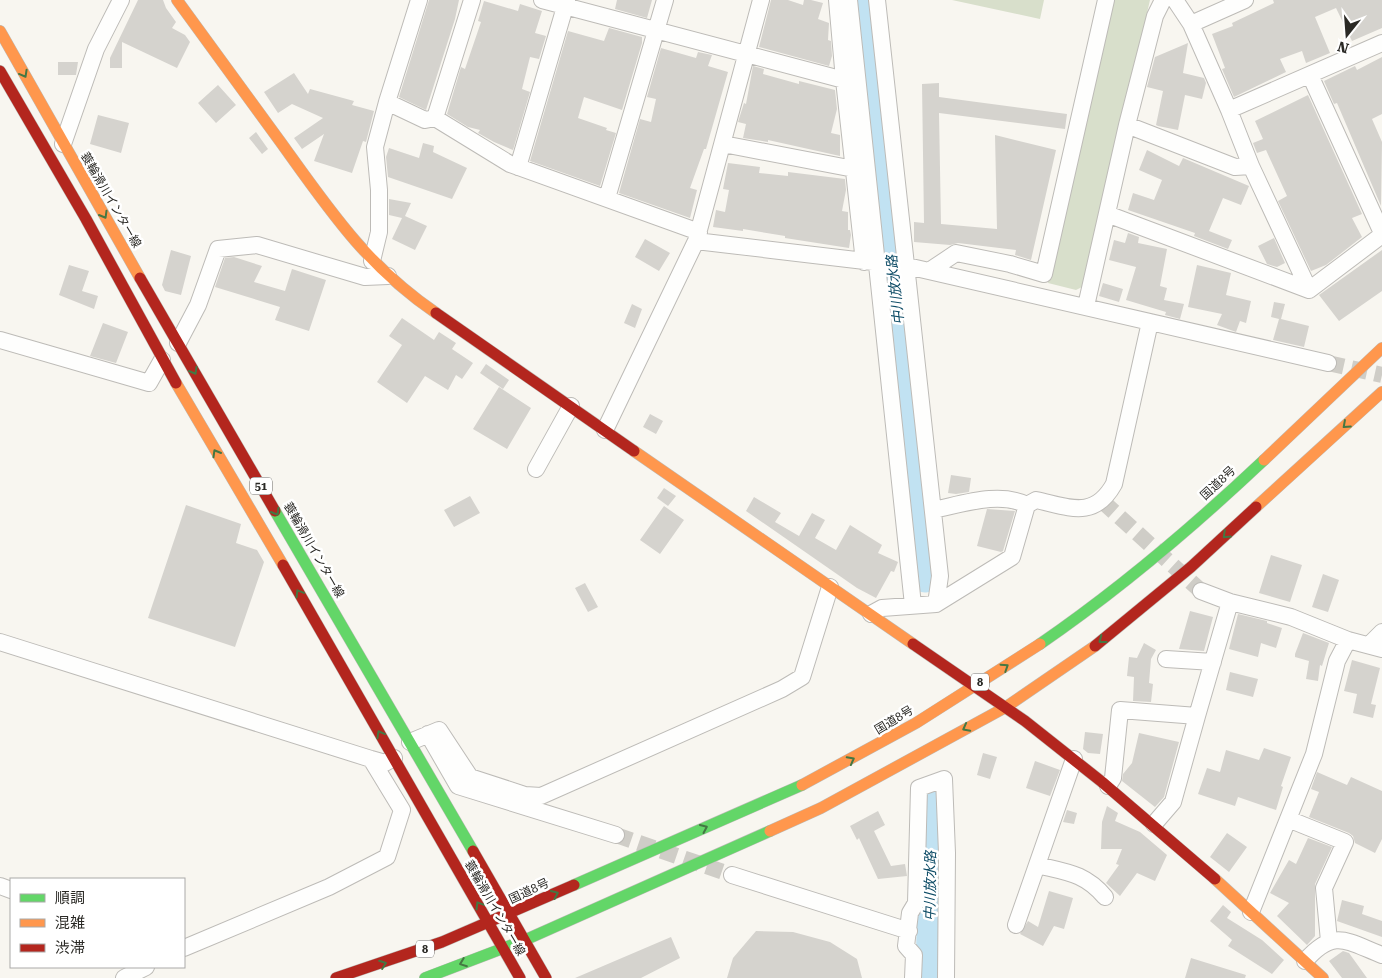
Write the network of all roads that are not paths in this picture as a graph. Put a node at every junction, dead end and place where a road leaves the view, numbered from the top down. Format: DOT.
graph roads {
  1 [pos="121,0"];
  2 [pos="177,0"];
  3 [pos="419,0"];
  4 [pos="472,0"];
  5 [pos="542,0"];
  6 [pos="664,0"];
  7 [pos="761,0"];
  8 [pos="837,0"];
  9 [pos="850,0"];
  10 [pos="877,0"];
  11 [pos="1106,0"];
  12 [pos="1163,0"];
  13 [pos="1174,0"];
  14 [pos="1245,0"];
  15 [pos="566,3"];
  16 [pos="1191,24"];
  17 [pos="0,31"];
  18 [pos="656,31"];
  19 [pos="1382,43"];
  20 [pos="747,56"];
  21 [pos="0,71"];
  22 [pos="1310,75"];
  23 [pos="844,80"];
  24 [pos="387,102"];
  25 [pos="1229,110"];
  26 [pos="435,118"];
  27 [pos="1127,125"];
  28 [pos="63,144"];
  29 [pos="723,144"];
  30 [pos="1251,166"];
  31 [pos="518,167"];
  32 [pos="854,169"];
  33 [pos="607,198"];
  34 [pos="1107,214"];
  35 [pos="1382,234"];
  36 [pos="697,237"];
  37 [pos="372,261"];
  38 [pos="876,263"];
  39 [pos="905,266"];
  40 [pos="929,271"];
  41 [pos="1044,274"];
  42 [pos="388,276"];
  43 [pos="1309,290"];
  44 [pos="1042,296"];
  45 [pos="1086,306"];
  46 [pos="1150,322"];
  47 [pos="0,340"];
  48 [pos="178,343"];
  49 [pos="1382,348"];
  50 [pos="162,360"];
  51 [pos="1328,363"];
  52 [pos="1382,392"];
  53 [pos="571,406"];
  54 [pos="605,430"];
  55 [pos="536,470"];
  56 [pos="1027,505"];
  57 [pos="933,510"];
  58 [pos="830,587"];
  59 [pos="1201,591"];
  60 [pos="1230,602"];
  61 [pos="936,604"];
  62 [pos="913,605"];
  63 [pos="871,614"];
  64 [pos="1382,632"];
  65 [pos="1348,640"];
  66 [pos="0,642"];
  67 [pos="1376,646"];
  68 [pos="1166,659"];
  69 [pos="1213,662"];
  70 [pos="974,685"];
  71 [pos="1006,707"];
  72 [pos="1197,716"];
  73 [pos="428,734"];
  74 [pos="410,742"];
  75 [pos="394,758"];
  76 [pos="370,759"];
  77 [pos="1074,759"];
  78 [pos="1108,786"];
  79 [pos="1288,819"];
  80 [pos="1154,824"];
  81 [pos="616,835"];
  82 [pos="1037,865"];
  83 [pos="732,875"];
  84 [pos="1105,897"];
  85 [pos="1251,912"];
  86 [pos="511,914"];
  87 [pos="490,924"];
  88 [pos="1016,924"];
  89 [pos="908,931"];
  90 [pos="525,940"];
  91 [pos="1329,941"];
  92 [pos="185,947"];
  93 [pos="503,948"];
  94 [pos="1382,955"];
  95 [pos="1305,961"];
  96 [pos="144,968"];
  97 [pos="124,978"];
  98 [pos="336,978"];
  99 [pos="425,978"];
  100 [pos="520,978"];
  101 [pos="546,978"];
  102 [pos="913,978"];
  103 [pos="946,978"];
  104 [pos="1323,978"];
  1 -- 28 [label="street"];
  2 -- 37 [label="main road"];
  3 -- 24 [label="street"];
  4 -- 26 [label="street"];
  5 -- 15 [label="street"];
  6 -- 18 [label="street"];
  7 -- 20 [label="street"];
  8 -- 23 [label="street"];
  9 -- 38 [label="street"];
  10 -- 39 [label="street"];
  11 -- 41 [label="street"];
  12 -- 27 [label="street"];
  13 -- 16 [label="street"];
  14 -- 16 [label="street"];
  15 -- 18 [label="street"];
  15 -- 31 [label="street"];
  16 -- 25 [label="street"];
  17 -- 28 [label="main road, 蓑輪滑川インター線 / 51, one-way"];
  18 -- 20 [label="street"];
  18 -- 33 [label="street"];
  19 -- 22 [label="street"];
  20 -- 23 [label="street"];
  20 -- 29 [label="street"];
  21 -- 50 [label="main road, 蓑輪滑川インター線 / 51"];
  22 -- 25 [label="street"];
  22 -- 35 [label="street"];
  23 -- 32 [label="street"];
  24 -- 26 [label="street"];
  24 -- 37 [label="street"];
  25 -- 30 [label="street"];
  26 -- 31 [label="street"];
  27 -- 30 [label="street"];
  27 -- 34 [label="street"];
  28 -- 48 [label="main road, 蓑輪滑川インター線 / 51, one-way"];
  29 -- 32 [label="street"];
  29 -- 36 [label="street"];
  30 -- 43 [label="street"];
  31 -- 33 [label="street"];
  32 -- 38 [label="street"];
  33 -- 36 [label="street"];
  34 -- 43 [label="street"];
  34 -- 45 [label="street"];
  35 -- 43 [label="street"];
  36 -- 38 [label="street"];
  36 -- 54 [label="street"];
  37 -- 42 [label="main road"];
  38 -- 39 [label="street"];
  38 -- 62 [label="street"];
  39 -- 40 [label="street"];
  39 -- 57 [label="street"];
  40 -- 41 [label="street"];
  40 -- 44 [label="street"];
  41 -- 44 [label="street"];
  42 -- 48 [label="street"];
  42 -- 53 [label="main road"];
  44 -- 45 [label="street"];
  45 -- 46 [label="street"];
  46 -- 51 [label="street"];
  46 -- 56 [label="street"];
  47 -- 50 [label="street"];
  48 -- 74 [label="main road, 蓑輪滑川インター線 / 51, one-way"];
  70 -- 49 [label="main road, 国道8号 / 8, one-way"];
  75 -- 50 [label="main road, 蓑輪滑川インター線 / 51, one-way"];
  52 -- 71 [label="main road, 8, one-way"];
  53 -- 54 [label="main road"];
  53 -- 55 [label="street"];
  54 -- 58 [label="main road"];
  56 -- 57 [label="street"];
  56 -- 61 [label="street"];
  57 -- 61 [label="street"];
  58 -- 63 [label="main road"];
  58 -- 73 [label="street"];
  59 -- 60 [label="street"];
  60 -- 65 [label="street"];
  60 -- 69 [label="street"];
  61 -- 62 [label="street"];
  62 -- 63 [label="street"];
  63 -- 70 [label="main road"];
  64 -- 67 [label="street"];
  65 -- 67 [label="street"];
  65 -- 79 [label="street"];
  66 -- 76 [label="street"];
  68 -- 69 [label="street"];
  69 -- 72 [label="street"];
  70 -- 71 [label="main road"];
  86 -- 70 [label="main road, 国道8号 / 8, one-way"];
  71 -- 77 [label="main road"];
  71 -- 90 [label="main road, 8, one-way"];
  72 -- 78 [label="street"];
  72 -- 80 [label="street"];
  73 -- 74 [label="street"];
  73 -- 81 [label="street"];
  74 -- 86 [label="main road, 蓑輪滑川インター線 / 51"];
  75 -- 76 [label="street"];
  87 -- 75 [label="main road, 蓑輪滑川インター線 / 51, one-way"];
  76 -- 92 [label="street"];
  77 -- 78 [label="main road"];
  77 -- 82 [label="street"];
  78 -- 80 [label="main road"];
  79 -- 85 [label="street"];
  79 -- 91 [label="street"];
  80 -- 85 [label="main road"];
  82 -- 84 [label="street"];
  82 -- 88 [label="street"];
  83 -- 89 [label="street"];
  85 -- 95 [label="main road"];
  86 -- 87 [label="main road, 国道8号 / 8"];
  86 -- 90 [label="main road, 蓑輪滑川インター線 / 51"];
  87 -- 93 [label="main road, 蓑輪滑川インター線 / 51"];
  98 -- 87 [label="main road, 国道8号 / 8, one-way"];
  89 -- 102 [label="street"];
  89 -- 103 [label="street"];
  90 -- 93 [label="main road, 8"];
  90 -- 101 [label="main road, 蓑輪滑川インター線 / 51"];
  91 -- 94 [label="street"];
  91 -- 95 [label="street"];
  93 -- 99 [label="main road, 8, one-way"];
  93 -- 100 [label="main road, 蓑輪滑川インター線 / 51"];
  95 -- 104 [label="main road"];
  96 -- 97 [label="street"];
}
